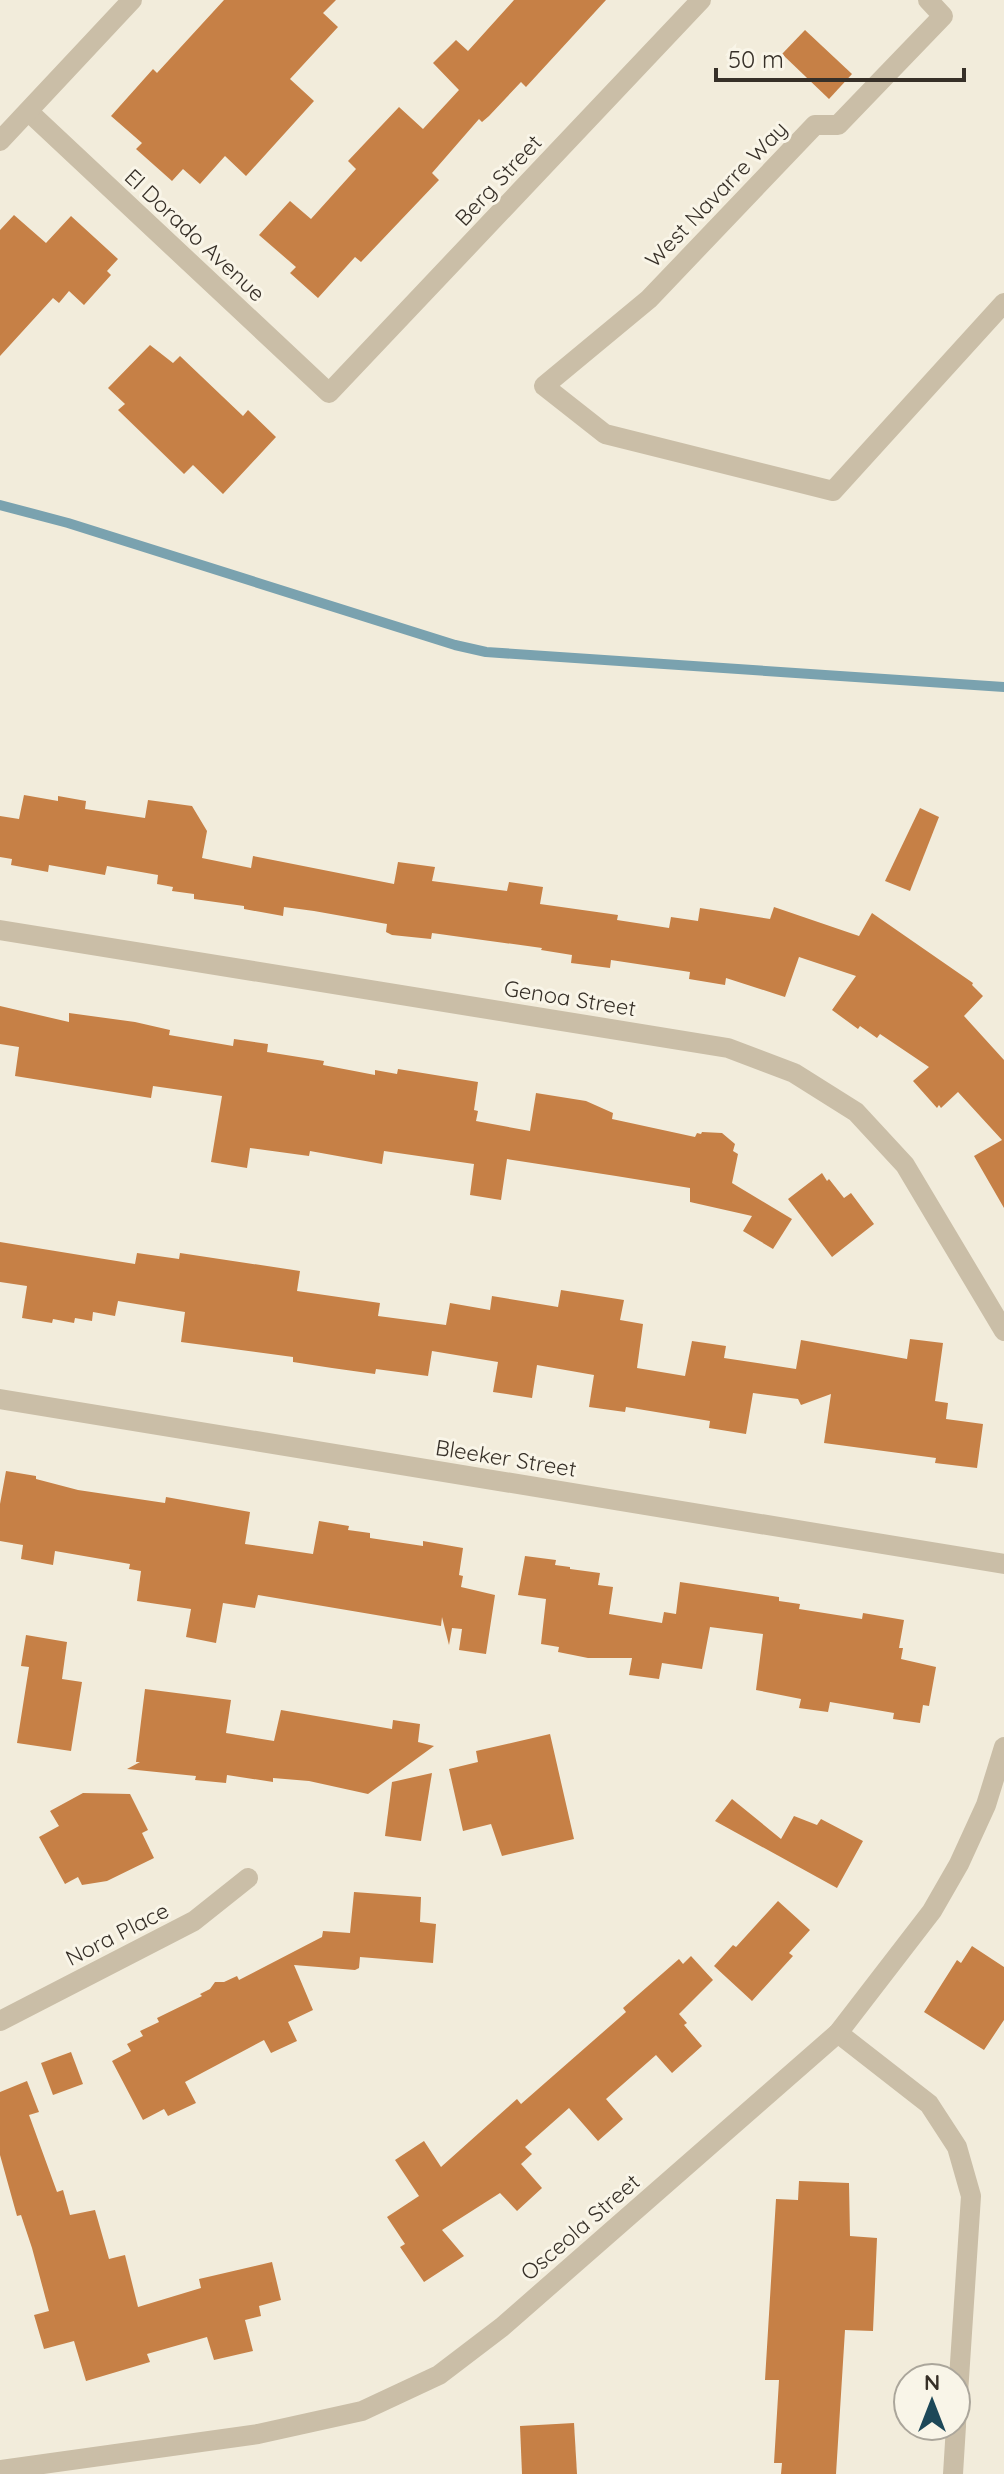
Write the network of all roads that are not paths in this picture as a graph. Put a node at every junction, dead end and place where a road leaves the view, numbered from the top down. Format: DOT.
graph roads {
  1 [pos="132,0"];
  2 [pos="701,0"];
  3 [pos="928,0"];
  4 [pos="29,112"];
  5 [pos="0,141"];
  6 [pos="1004,303"];
  7 [pos="329,393"];
  8 [pos="0,930"];
  9 [pos="1004,1331"];
  10 [pos="0,1399"];
  11 [pos="1004,1564"];
  12 [pos="1004,1747"];
  13 [pos="248,1878"];
  14 [pos="0,2021"];
  15 [pos="838,2033"];
  16 [pos="960,2362"];
  17 [pos="955,2442"];
  18 [pos="0,2470"];
  19 [pos="953,2474"];
  1 -- 4 [label="street"];
  2 -- 7 [label="street, Berg Street"];
  3 -- 6 [label="street, West Navarre Way"];
  4 -- 5 [label="street"];
  4 -- 7 [label="street, El Dorado Avenue"];
  8 -- 9 [label="street, Genoa Street"];
  10 -- 11 [label="street, Bleeker Street"];
  12 -- 15 [label="street, Osceola Street"];
  13 -- 14 [label="street, Nora Place"];
  15 -- 16 [label="street"];
  15 -- 18 [label="street, Osceola Street"];
  17 -- 19 [label="street"];
}
